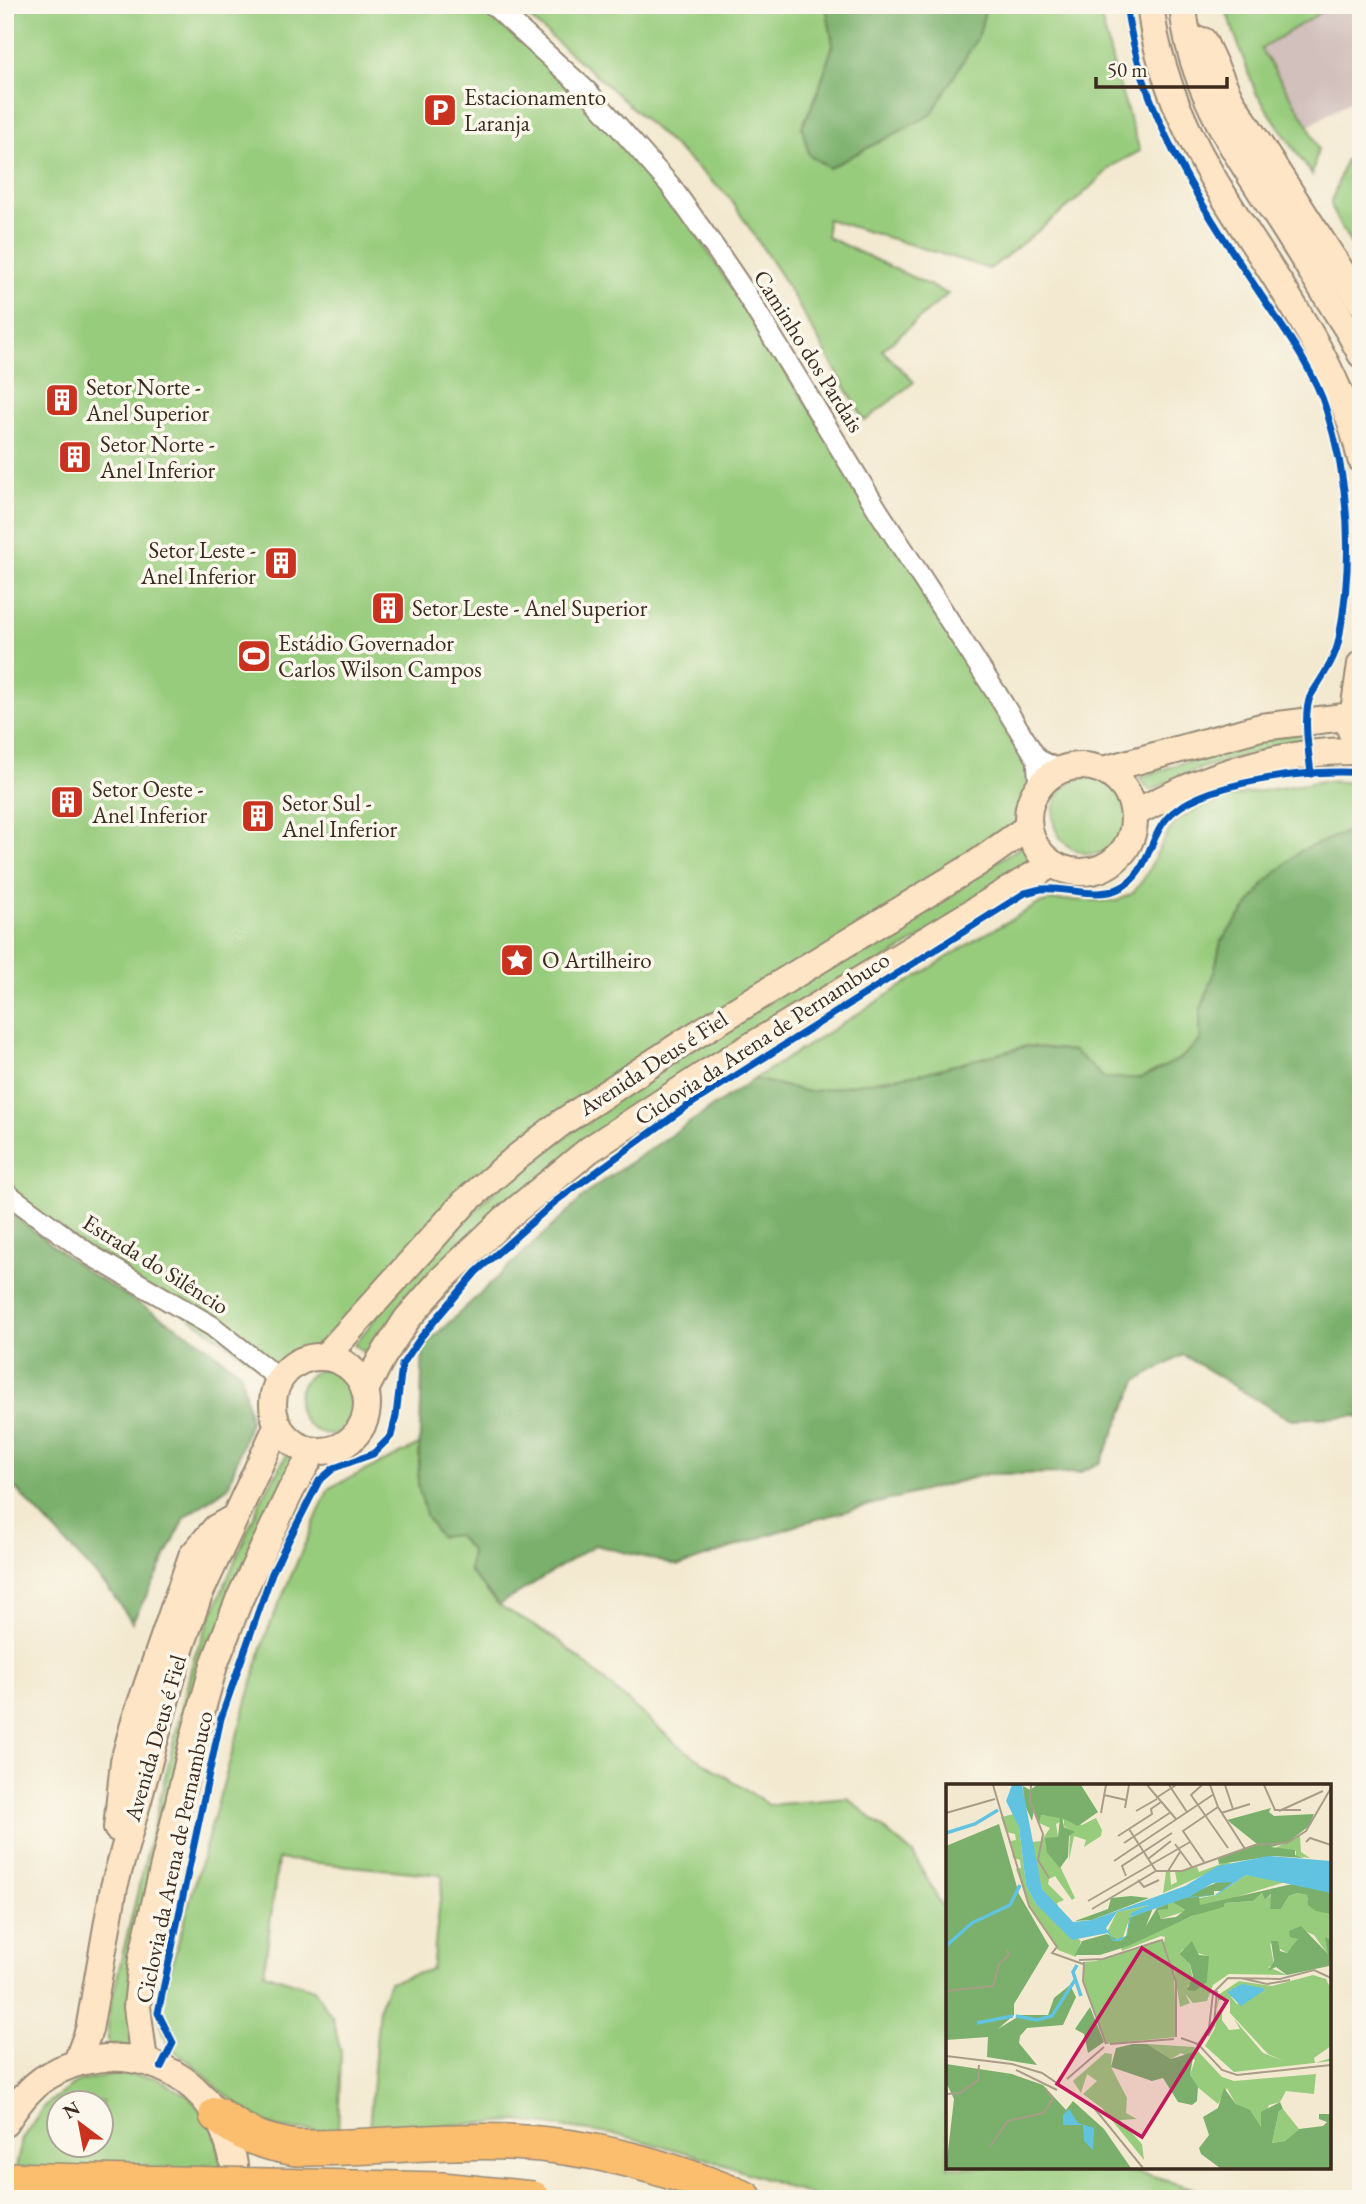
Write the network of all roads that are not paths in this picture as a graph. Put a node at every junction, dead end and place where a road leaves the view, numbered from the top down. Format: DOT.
graph roads {
  1 [pos="493,5"];
  2 [pos="1151,5"];
  3 [pos="1183,5"];
  4 [pos="1195,5"];
  5 [pos="1361,303"];
  6 [pos="1361,354"];
  7 [pos="1361,459"];
  8 [pos="1361,664"];
  9 [pos="1357,714"];
  10 [pos="1355,750"];
  11 [pos="1048,764"];
  12 [pos="1103,770"];
  13 [pos="1135,813"];
  14 [pos="1028,827"];
  15 [pos="1052,864"];
  16 [pos="5,1192"];
  17 [pos="325,1357"];
  18 [pos="279,1380"];
  19 [pos="365,1390"];
  20 [pos="277,1427"];
  21 [pos="314,1451"];
  22 [pos="144,2060"];
  23 [pos="77,2062"];
  24 [pos="217,2115"];
  25 [pos="5,2123"];
  26 [pos="5,2180"];
  27 [pos="231,2199"];
  28 [pos="533,2199"];
  29 [pos="744,2199"];
  1 -- 11 [label="street, Caminho dos Pardais"];
  2 -- 7 [label="main road"];
  3 -- 6 [label="main road"];
  4 -- 5 [label="main road"];
  8 -- 9 [label="main road"];
  9 -- 10 [label="main road"];
  9 -- 12 [label="main road"];
  10 -- 13 [label="main road"];
  11 -- 12 [label="main road"];
  11 -- 14 [label="main road"];
  12 -- 13 [label="main road"];
  13 -- 15 [label="main road"];
  14 -- 15 [label="main road"];
  14 -- 17 [label="main road, Avenida Deus é Fiel"];
  15 -- 19 [label="main road, Avenida Deus é Fiel"];
  16 -- 18 [label="street, Estrada do Silêncio"];
  17 -- 18 [label="main road"];
  17 -- 19 [label="main road"];
  18 -- 20 [label="main road"];
  19 -- 21 [label="main road"];
  20 -- 21 [label="main road"];
  20 -- 23 [label="main road, Avenida Deus é Fiel"];
  21 -- 22 [label="main road, Avenida Deus é Fiel"];
  22 -- 23 [label="main road"];
  22 -- 24 [label="main road"];
  23 -- 25 [label="main road"];
  24 -- 27 [label="main road"];
  24 -- 29 [label="highway"];
  26 -- 28 [label="highway, bridge"];
}
